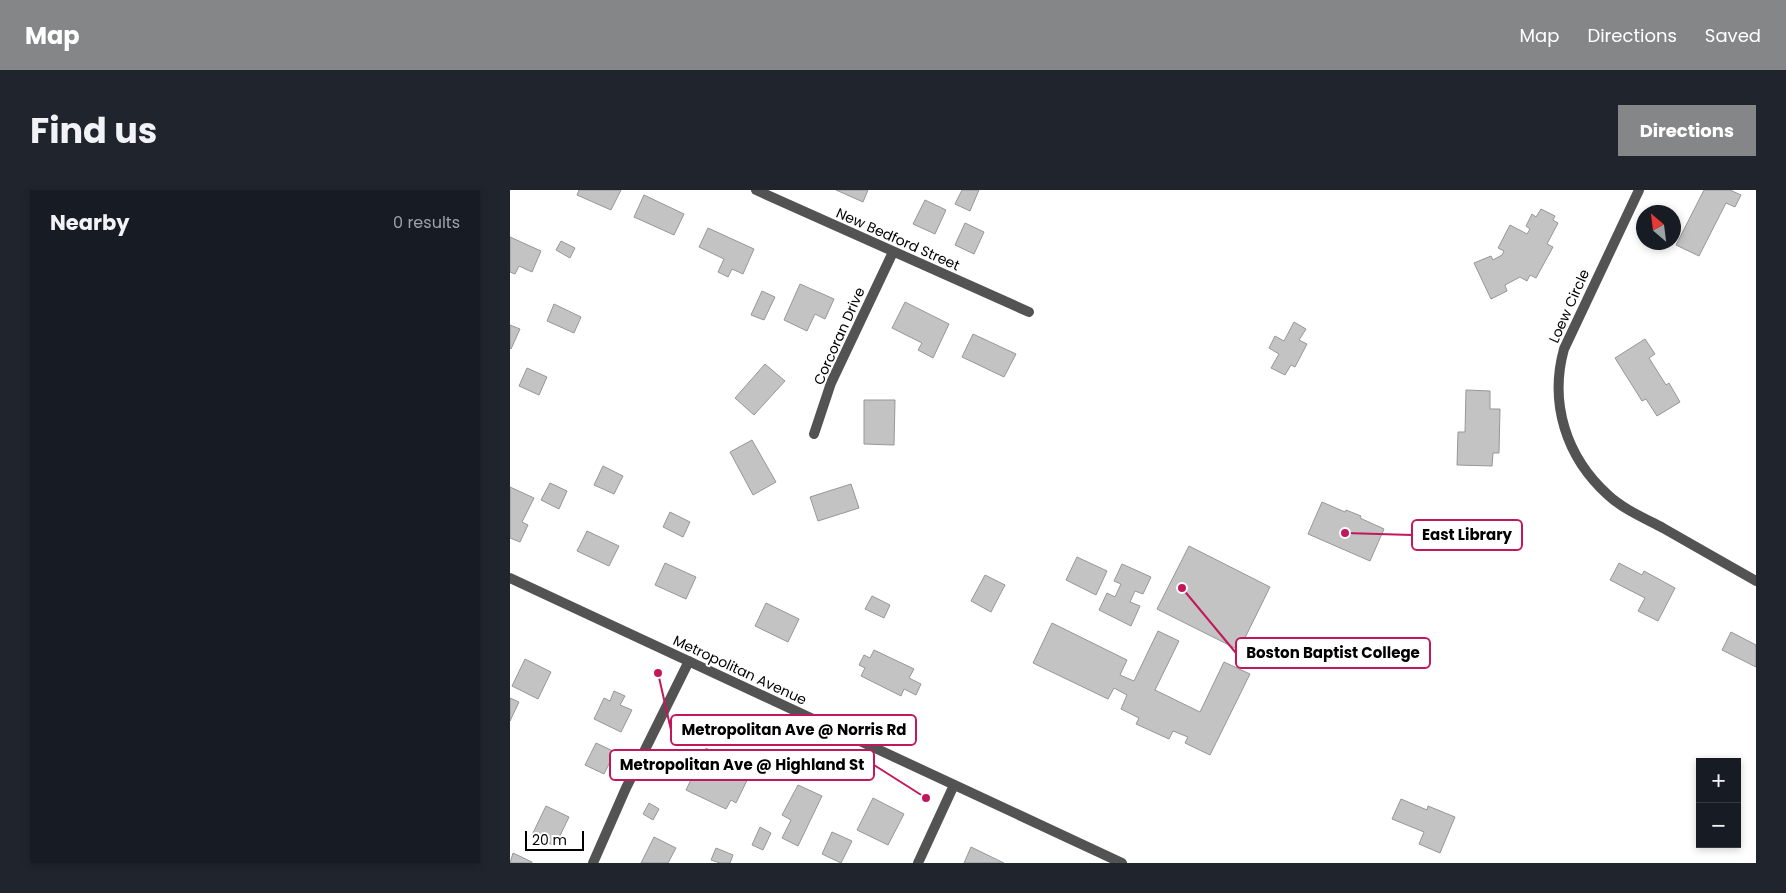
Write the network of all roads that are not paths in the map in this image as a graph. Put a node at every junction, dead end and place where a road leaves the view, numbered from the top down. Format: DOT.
graph roads {
  1 [pos="756,190"];
  2 [pos="1638,190"];
  3 [pos="893,252"];
  4 [pos="1030,312"];
  5 [pos="814,434"];
  6 [pos="510,578"];
  7 [pos="1756,581"];
  8 [pos="689,661"];
  9 [pos="954,785"];
  10 [pos="593,863"];
  11 [pos="918,863"];
  12 [pos="1122,863"];
  1 -- 3 [label="street, New Bedford Street"];
  2 -- 7 [label="street, Loew Circle"];
  3 -- 4 [label="street, New Bedford Street"];
  3 -- 5 [label="street, Corcoran Drive"];
  6 -- 8 [label="street, Metropolitan Avenue"];
  8 -- 9 [label="street, Metropolitan Avenue"];
  8 -- 10 [label="street"];
  9 -- 11 [label="street"];
  9 -- 12 [label="street, Metropolitan Avenue"];
}
